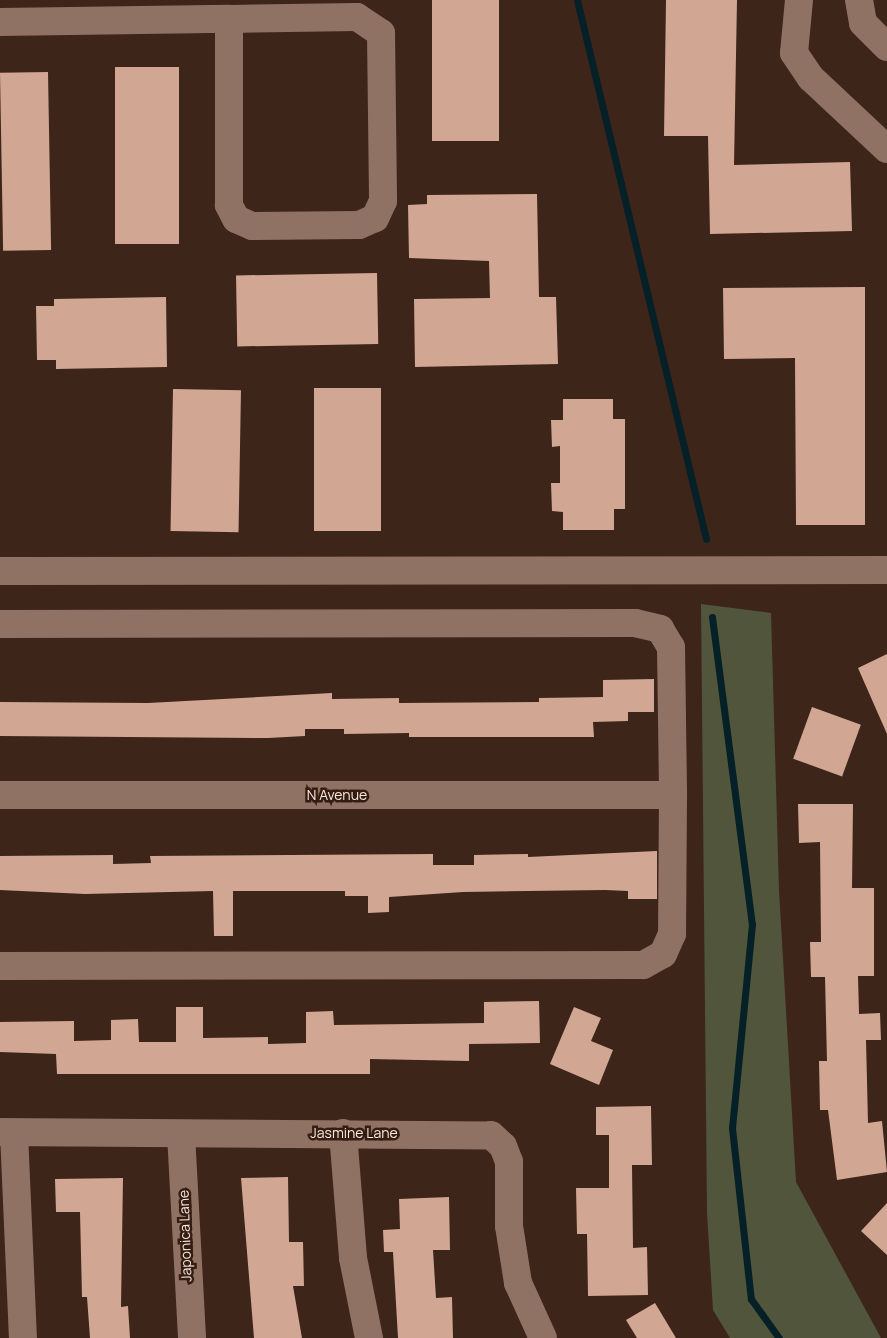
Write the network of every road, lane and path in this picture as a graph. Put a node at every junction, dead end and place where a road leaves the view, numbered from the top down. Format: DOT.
graph roads {
  1 [pos="799,0"];
  2 [pos="859,0"];
  3 [pos="86,10"];
  4 [pos="229,19"];
  5 [pos="0,22"];
  6 [pos="887,47"];
  7 [pos="887,149"];
  8 [pos="887,570"];
  9 [pos="0,571"];
  10 [pos="0,624"];
  11 [pos="0,795"];
  12 [pos="673,795"];
  13 [pos="0,966"];
  14 [pos="7,1132"];
  15 [pos="343,1133"];
  16 [pos="181,1134"];
  17 [pos="23,1338"];
  18 [pos="192,1338"];
  19 [pos="369,1338"];
  20 [pos="543,1338"];
  1 -- 7 [label="street"];
  2 -- 6 [label="street"];
  3 -- 4 [label="street"];
  3 -- 5 [label="street"];
  4 -- 4 [label="street"];
  8 -- 9 [label="street"];
  10 -- 12 [label="street"];
  11 -- 12 [label="street, N Avenue"];
  12 -- 13 [label="street"];
  14 -- 16 [label="street, Jasmine Lane"];
  14 -- 17 [label="street"];
  15 -- 16 [label="street, Jasmine Lane"];
  15 -- 19 [label="street"];
  15 -- 20 [label="street, Jasmine Lane"];
  16 -- 18 [label="street, Japonica Lane"];
}
